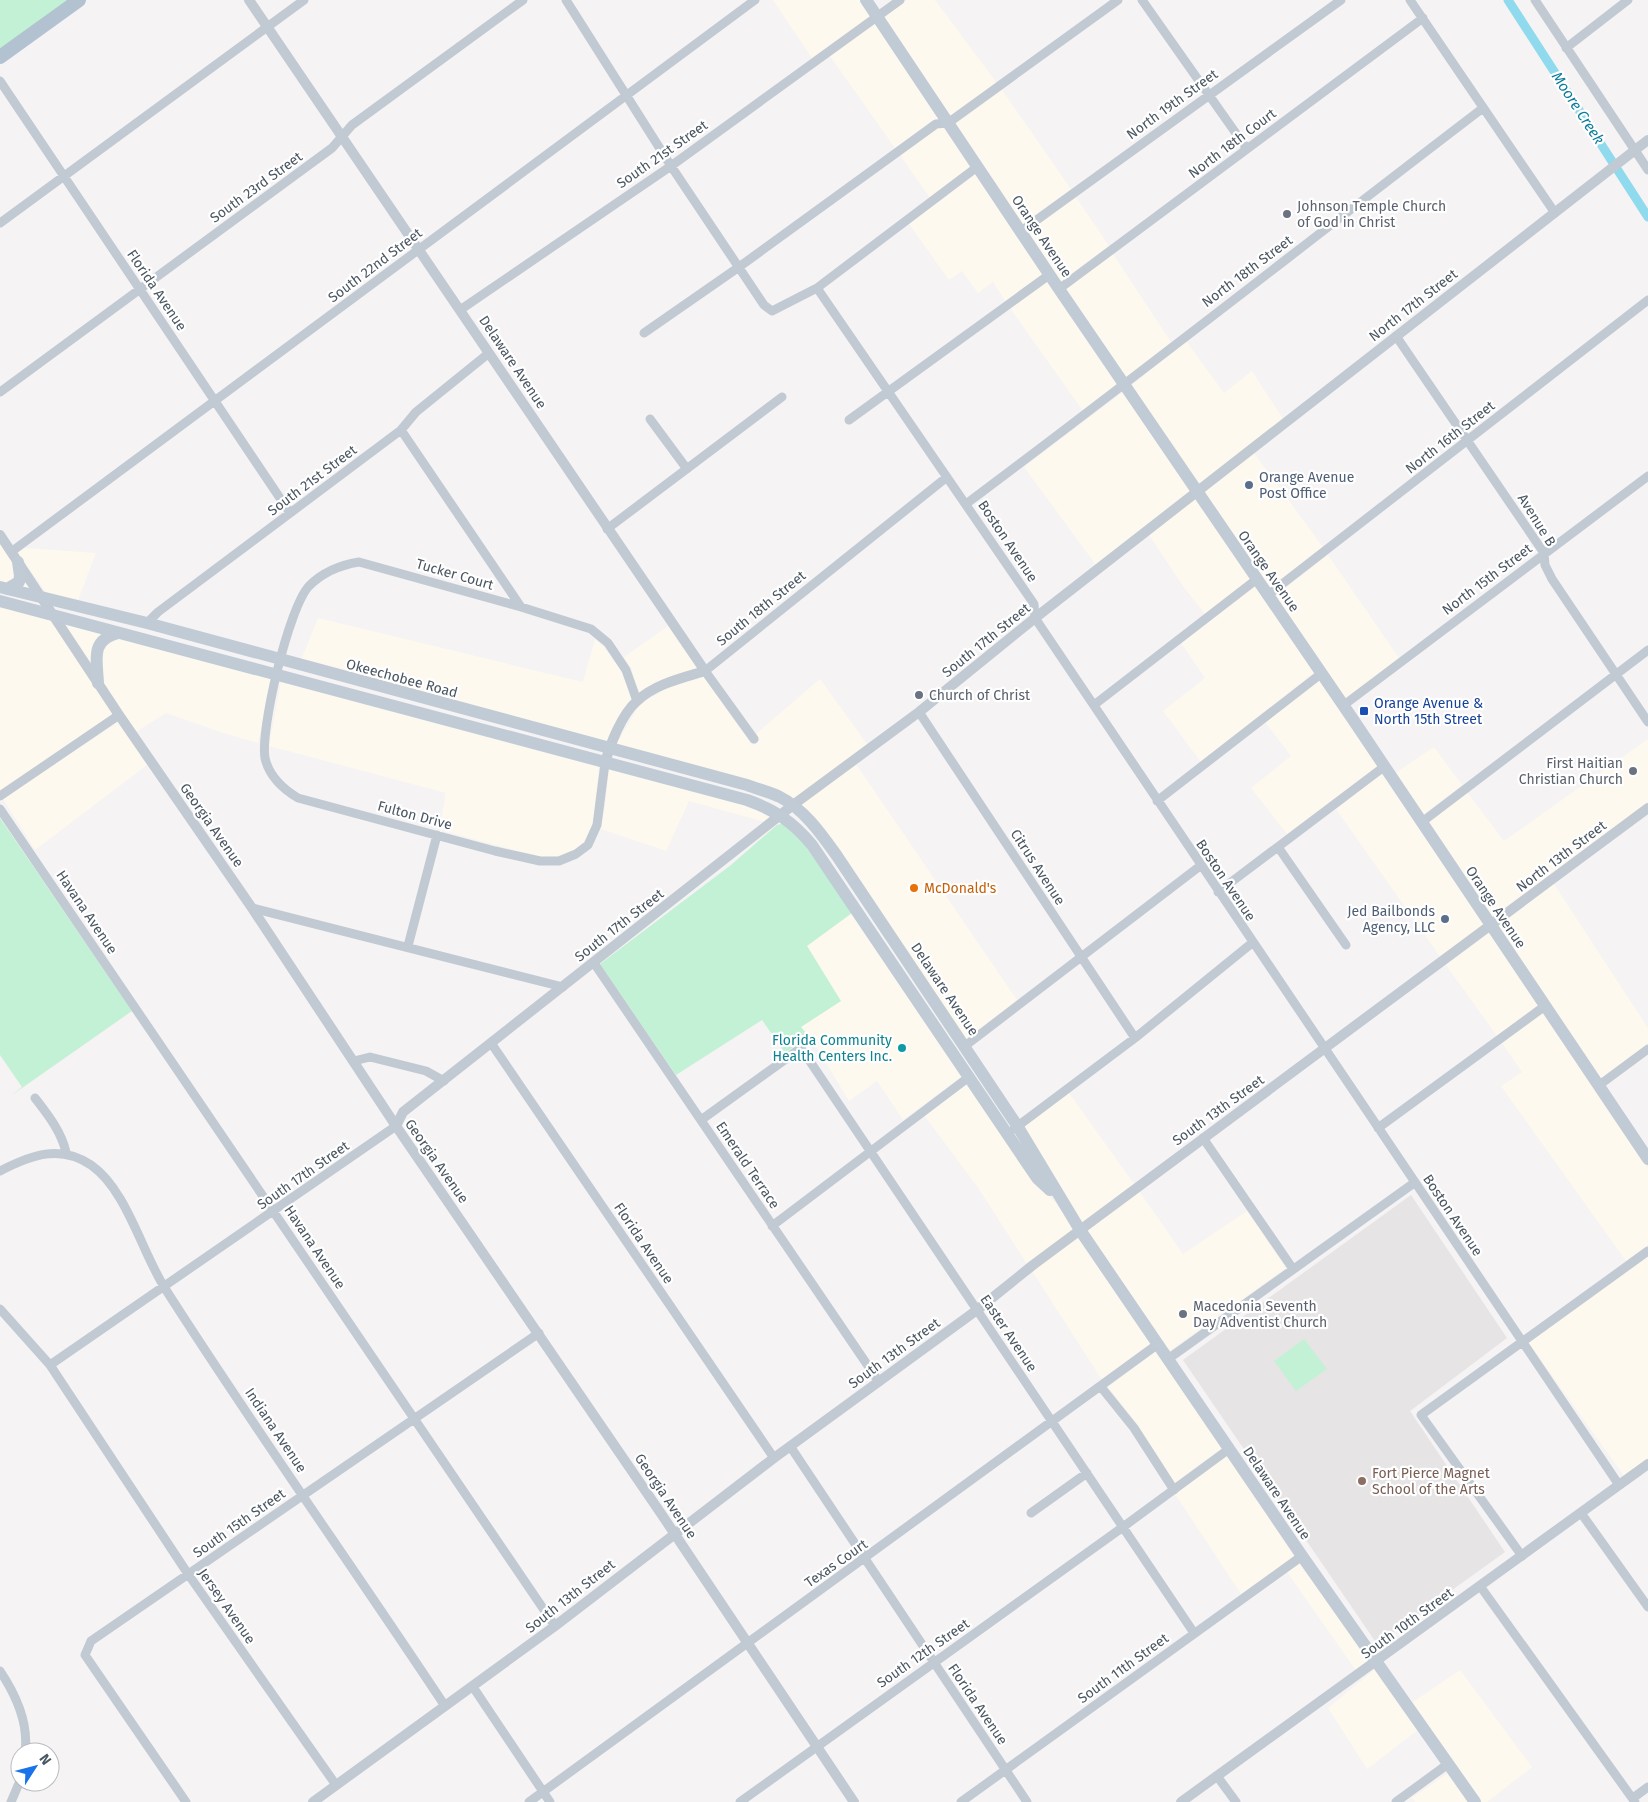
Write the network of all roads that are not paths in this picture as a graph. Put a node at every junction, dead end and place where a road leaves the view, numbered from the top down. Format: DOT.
graph roads {
  1 [pos="79,0"];
  2 [pos="249,0"];
  3 [pos="304,0"];
  4 [pos="523,0"];
  5 [pos="566,0"];
  6 [pos="755,0"];
  7 [pos="866,0"];
  8 [pos="900,0"];
  9 [pos="1118,0"];
  10 [pos="1142,0"];
  11 [pos="1341,0"];
  12 [pos="1410,0"];
  13 [pos="1535,0"];
  14 [pos="1628,0"];
  15 [pos="877,17"];
  16 [pos="1423,18"];
  17 [pos="268,26"];
  18 [pos="1566,48"];
  19 [pos="0,57"];
  20 [pos="0,81"];
  21 [pos="626,95"];
  22 [pos="1208,95"];
  23 [pos="1483,108"];
  24 [pos="948,123"];
  25 [pos="343,137"];
  26 [pos="1648,140"];
  27 [pos="1247,149"];
  28 [pos="1635,150"];
  29 [pos="671,166"];
  30 [pos="978,167"];
  31 [pos="1648,170"];
  32 [pos="63,177"];
  33 [pos="1555,213"];
  34 [pos="0,222"];
  35 [pos="1020,232"];
  36 [pos="419,249"];
  37 [pos="739,267"];
  38 [pos="1049,274"];
  39 [pos="817,288"];
  40 [pos="140,289"];
  41 [pos="1058,289"];
  42 [pos="1648,300"];
  43 [pos="460,310"];
  44 [pos="644,333"];
  45 [pos="1396,336"];
  46 [pos="489,353"];
  47 [pos="1124,386"];
  48 [pos="888,391"];
  49 [pos="0,392"];
  50 [pos="782,397"];
  51 [pos="215,402"];
  52 [pos="650,419"];
  53 [pos="849,420"];
  54 [pos="402,430"];
  55 [pos="1468,440"];
  56 [pos="687,469"];
  57 [pos="1648,476"];
  58 [pos="947,477"];
  59 [pos="1196,493"];
  60 [pos="966,504"];
  61 [pos="290,513"];
  62 [pos="607,529"];
  63 [pos="0,535"];
  64 [pos="1544,553"];
  65 [pos="15,557"];
  66 [pos="1257,579"];
  67 [pos="4,588"];
  68 [pos="1268,596"];
  69 [pos="44,599"];
  70 [pos="0,601"];
  71 [pos="521,607"];
  72 [pos="53,614"];
  73 [pos="1035,618"];
  74 [pos="147,623"];
  75 [pos="118,633"];
  76 [pos="1648,650"];
  77 [pos="279,660"];
  78 [pos="705,670"];
  79 [pos="1322,673"];
  80 [pos="1615,675"];
  81 [pos="277,676"];
  82 [pos="98,683"];
  83 [pos="637,701"];
  84 [pos="1094,705"];
  85 [pos="1344,705"];
  86 [pos="918,712"];
  87 [pos="119,715"];
  88 [pos="1648,722"];
  89 [pos="754,739"];
  90 [pos="608,749"];
  91 [pos="605,763"];
  92 [pos="1385,766"];
  93 [pos="0,796"];
  94 [pos="1157,801"];
  95 [pos="793,805"];
  96 [pos="1648,808"];
  97 [pos="0,809"];
  98 [pos="781,815"];
  99 [pos="1422,822"];
  100 [pos="437,835"];
  101 [pos="1278,847"];
  102 [pos="1200,866"];
  103 [pos="1218,892"];
  104 [pos="252,908"];
  105 [pos="1491,926"];
  106 [pos="1252,944"];
  107 [pos="1346,945"];
  108 [pos="408,946"];
  109 [pos="1080,957"];
  110 [pos="594,963"];
  111 [pos="563,987"];
  112 [pos="1545,1006"];
  113 [pos="1135,1038"];
  114 [pos="491,1043"];
  115 [pos="965,1046"];
  116 [pos="1648,1049"];
  117 [pos="1324,1050"];
  118 [pos="354,1061"];
  119 [pos="968,1077"];
  120 [pos="444,1081"];
  121 [pos="1598,1086"];
  122 [pos="35,1098"];
  123 [pos="701,1120"];
  124 [pos="396,1126"];
  125 [pos="1018,1126"];
  126 [pos="1378,1128"];
  127 [pos="1007,1134"];
  128 [pos="1203,1138"];
  129 [pos="871,1149"];
  130 [pos="66,1152"];
  131 [pos="1648,1159"];
  132 [pos="0,1171"];
  133 [pos="1414,1183"];
  134 [pos="1059,1198"];
  135 [pos="274,1212"];
  136 [pos="772,1226"];
  137 [pos="1080,1230"];
  138 [pos="1648,1251"];
  139 [pos="1293,1269"];
  140 [pos="164,1288"];
  141 [pos="0,1309"];
  142 [pos="977,1310"];
  143 [pos="539,1333"];
  144 [pos="1522,1342"];
  145 [pos="1158,1344"];
  146 [pos="1168,1358"];
  147 [pos="50,1365"];
  148 [pos="878,1382"];
  149 [pos="1100,1387"];
  150 [pos="415,1418"];
  151 [pos="1053,1422"];
  152 [pos="790,1446"];
  153 [pos="1229,1448"];
  154 [pos="774,1458"];
  155 [pos="1648,1464"];
  156 [pos="1087,1473"];
  157 [pos="1619,1485"];
  158 [pos="1174,1490"];
  159 [pos="303,1495"];
  160 [pos="1031,1513"];
  161 [pos="1581,1513"];
  162 [pos="1123,1527"];
  163 [pos="674,1534"];
  164 [pos="1302,1556"];
  165 [pos="1522,1556"];
  166 [pos="865,1559"];
  167 [pos="188,1574"];
  168 [pos="1480,1586"];
  169 [pos="1648,1607"];
  170 [pos="555,1626"];
  171 [pos="1194,1633"];
  172 [pos="746,1643"];
  173 [pos="1376,1662"];
  174 [pos="934,1663"];
  175 [pos="0,1671"];
  176 [pos="473,1687"];
  177 [pos="445,1706"];
  178 [pos="25,1742"];
  179 [pos="816,1746"];
  180 [pos="1448,1764"];
  181 [pos="1006,1770"];
  182 [pos="1217,1776"];
  183 [pos="336,1785"];
  184 [pos="1648,1787"];
  185 [pos="543,1792"];
  186 [pos="1634,1800"];
  187 [pos="186,1802"];
  188 [pos="313,1802"];
  189 [pos="529,1802"];
  190 [pos="550,1802"];
  191 [pos="740,1802"];
  192 [pos="854,1802"];
  193 [pos="961,1802"];
  194 [pos="1027,1802"];
  195 [pos="1181,1802"];
  196 [pos="1236,1802"];
  197 [pos="1396,1802"];
  198 [pos="1475,1802"];
  1 -- 19 [label="main road"];
  2 -- 17 [label="street, Delaware Avenue"];
  3 -- 17 [label="street"];
  4 -- 25 [label="street, South 23rd Street"];
  5 -- 21 [label="street"];
  6 -- 21 [label="street, South 22nd Street"];
  7 -- 15 [label="main road, Orange Avenue"];
  8 -- 15 [label="street, South 21st Street"];
  9 -- 24 [label="street"];
  10 -- 22 [label="street"];
  11 -- 22 [label="street, North 19th Street"];
  12 -- 16 [label="street"];
  13 -- 18 [label="street"];
  14 -- 18 [label="street"];
  15 -- 24 [label="main road, Orange Avenue"];
  15 -- 29 [label="street, South 21st Street"];
  16 -- 23 [label="street"];
  16 -- 27 [label="street, North 18th Court"];
  17 -- 25 [label="street, Delaware Avenue"];
  17 -- 32 [label="street"];
  18 -- 28 [label="street"];
  20 -- 32 [label="street, Florida Avenue"];
  21 -- 29 [label="street"];
  21 -- 36 [label="street, South 22nd Street"];
  22 -- 27 [label="street"];
  22 -- 35 [label="street, North 19th Street"];
  23 -- 33 [label="street"];
  23 -- 47 [label="street, North 18th Street"];
  24 -- 30 [label="main road, Orange Avenue"];
  24 -- 37 [label="street"];
  25 -- 36 [label="street, Delaware Avenue"];
  25 -- 40 [label="street, South 23rd Street"];
  26 -- 28 [label="street, North 17th Street"];
  27 -- 41 [label="street, North 18th Court"];
  28 -- 31 [label="street"];
  28 -- 33 [label="street, North 17th Street"];
  29 -- 37 [label="street"];
  29 -- 43 [label="street, South 21st Street"];
  30 -- 35 [label="main road, Orange Avenue"];
  30 -- 39 [label="street"];
  32 -- 34 [label="street"];
  32 -- 40 [label="street, Florida Avenue"];
  33 -- 45 [label="street, North 17th Street"];
  35 -- 38 [label="main road, Orange Avenue"];
  36 -- 43 [label="street, Delaware Avenue"];
  36 -- 51 [label="street, South 22nd Street"];
  37 -- 39 [label="street"];
  37 -- 44 [label="street"];
  38 -- 41 [label="main road, Orange Avenue"];
  38 -- 48 [label="street"];
  39 -- 48 [label="street, Boston Avenue"];
  40 -- 49 [label="street, South 23rd Street"];
  40 -- 51 [label="street, Florida Avenue"];
  41 -- 47 [label="main road, Orange Avenue"];
  42 -- 55 [label="street, North 16th Street"];
  43 -- 46 [label="street, Delaware Avenue"];
  45 -- 55 [label="street, Avenue B"];
  45 -- 59 [label="street, North 17th Street"];
  46 -- 54 [label="street, South 21st Street"];
  46 -- 62 [label="street, Delaware Avenue"];
  47 -- 59 [label="main road, Orange Avenue"];
  47 -- 60 [label="street"];
  48 -- 53 [label="street"];
  48 -- 58 [label="street, Boston Avenue"];
  50 -- 56 [label="street"];
  51 -- 61 [label="street, Florida Avenue"];
  51 -- 65 [label="street, South 22nd Street"];
  52 -- 56 [label="street"];
  54 -- 61 [label="street, South 21st Street"];
  54 -- 71 [label="street"];
  55 -- 64 [label="street, Avenue B"];
  55 -- 68 [label="street, North 16th Street"];
  56 -- 62 [label="street"];
  57 -- 64 [label="street, North 15th Street"];
  58 -- 60 [label="street, Boston Avenue"];
  58 -- 78 [label="street, South 18th Street"];
  59 -- 66 [label="main road, Orange Avenue"];
  59 -- 73 [label="street, South 17th Street"];
  60 -- 73 [label="street, Boston Avenue"];
  61 -- 74 [label="street, South 21st Street"];
  62 -- 78 [label="street, Delaware Avenue"];
  63 -- 65 [label="street, Georgia Avenue"];
  64 -- 80 [label="street, Avenue B"];
  64 -- 85 [label="street, North 15th Street"];
  65 -- 67 [label="main road"];
  65 -- 69 [label="street, Georgia Avenue"];
  66 -- 68 [label="main road, Orange Avenue"];
  66 -- 84 [label="street"];
  67 -- 69 [label="main road, Okeechobee Road"];
  68 -- 79 [label="main road, Orange Avenue"];
  69 -- 72 [label="street, Georgia Avenue"];
  69 -- 74 [label="main road, Okeechobee Road"];
  70 -- 72 [label="main road"];
  71 -- 77 [label="street, Tucker Court"];
  71 -- 83 [label="street, Tucker Court"];
  72 -- 75 [label="main road"];
  72 -- 82 [label="street, Georgia Avenue"];
  73 -- 84 [label="street, Boston Avenue"];
  73 -- 86 [label="street, South 17th Street"];
  74 -- 77 [label="main road, Okeechobee Road"];
  75 -- 81 [label="main road"];
  75 -- 82 [label="main road"];
  76 -- 80 [label="street"];
  77 -- 81 [label="street, Fulton Drive"];
  77 -- 90 [label="main road, Okeechobee Road"];
  78 -- 83 [label="street, South 18th Street"];
  78 -- 89 [label="street, Delaware Avenue"];
  79 -- 85 [label="main road, Orange Avenue"];
  79 -- 94 [label="street"];
  80 -- 88 [label="street, Avenue B"];
  80 -- 99 [label="street"];
  81 -- 91 [label="main road"];
  81 -- 100 [label="street, Fulton Drive"];
  82 -- 87 [label="street, Georgia Avenue"];
  83 -- 90 [label="street, South 18th Street"];
  84 -- 94 [label="street, Boston Avenue"];
  85 -- 92 [label="main road, Orange Avenue"];
  86 -- 95 [label="street, South 17th Street"];
  86 -- 109 [label="street, Citrus Avenue"];
  87 -- 93 [label="street"];
  87 -- 104 [label="street, Georgia Avenue"];
  90 -- 91 [label="street, South 18th Street"];
  90 -- 95 [label="main road, Okeechobee Road"];
  91 -- 98 [label="main road"];
  91 -- 100 [label="street, Fulton Drive"];
  92 -- 99 [label="main road, Orange Avenue"];
  92 -- 101 [label="street"];
  94 -- 102 [label="street, Boston Avenue"];
  95 -- 98 [label="street, South 17th Street"];
  95 -- 115 [label="main road, Delaware Avenue"];
  96 -- 105 [label="street, North 13th Street"];
  97 -- 135 [label="street, Havana Avenue"];
  98 -- 110 [label="street, South 17th Street"];
  98 -- 119 [label="main road, Delaware Avenue"];
  99 -- 105 [label="main road, Orange Avenue"];
  100 -- 108 [label="street"];
  101 -- 103 [label="street"];
  101 -- 107 [label="street"];
  102 -- 103 [label="street, Boston Avenue"];
  102 -- 109 [label="street"];
  103 -- 106 [label="street, Boston Avenue"];
  104 -- 108 [label="street"];
  104 -- 118 [label="street, Georgia Avenue"];
  105 -- 112 [label="main road, Orange Avenue"];
  105 -- 117 [label="street, South 13th Street"];
  106 -- 113 [label="street"];
  106 -- 117 [label="street, Boston Avenue"];
  108 -- 111 [label="street"];
  109 -- 113 [label="street, Citrus Avenue"];
  109 -- 115 [label="street"];
  110 -- 111 [label="street, South 17th Street"];
  110 -- 123 [label="street, Emerald Terrace"];
  111 -- 114 [label="street, South 17th Street"];
  112 -- 121 [label="main road, Orange Avenue"];
  112 -- 126 [label="street"];
  113 -- 125 [label="street"];
  114 -- 120 [label="street, South 17th Street"];
  114 -- 154 [label="street, Florida Avenue"];
  115 -- 125 [label="main road, Delaware Avenue"];
  116 -- 121 [label="street"];
  117 -- 126 [label="street, Boston Avenue"];
  117 -- 128 [label="street, South 13th Street"];
  118 -- 120 [label="street"];
  118 -- 124 [label="street, Georgia Avenue"];
  119 -- 127 [label="main road, Delaware Avenue"];
  119 -- 129 [label="street"];
  120 -- 124 [label="street, South 17th Street"];
  121 -- 131 [label="main road, Orange Avenue"];
  122 -- 130 [label="street"];
  123 -- 129 [label="street, Easter Avenue"];
  123 -- 136 [label="street, Emerald Terrace"];
  124 -- 135 [label="street, South 17th Street"];
  124 -- 143 [label="street, Georgia Avenue"];
  125 -- 127 [label="street"];
  125 -- 134 [label="main road, Delaware Avenue"];
  126 -- 133 [label="street, Boston Avenue"];
  127 -- 134 [label="main road, Delaware Avenue"];
  128 -- 137 [label="street, South 13th Street"];
  128 -- 139 [label="street"];
  129 -- 136 [label="street"];
  129 -- 142 [label="street, Easter Avenue"];
  130 -- 132 [label="street"];
  130 -- 140 [label="street, Indiana Avenue"];
  133 -- 139 [label="street"];
  133 -- 144 [label="street, Boston Avenue"];
  134 -- 137 [label="main road, Delaware Avenue"];
  135 -- 140 [label="street, South 17th Street"];
  135 -- 150 [label="street, Havana Avenue"];
  136 -- 148 [label="street, Emerald Terrace"];
  137 -- 142 [label="street, South 13th Street"];
  137 -- 145 [label="main road, Delaware Avenue"];
  138 -- 144 [label="street"];
  139 -- 146 [label="street"];
  140 -- 147 [label="street, South 17th Street"];
  140 -- 159 [label="street, Indiana Avenue"];
  141 -- 147 [label="street, Jersey Avenue"];
  142 -- 148 [label="street, South 13th Street"];
  142 -- 151 [label="street, Easter Avenue"];
  143 -- 150 [label="street, South 15th Street"];
  143 -- 163 [label="street, Georgia Avenue"];
  144 -- 157 [label="street, Boston Avenue"];
  144 -- 165 [label="street"];
  145 -- 146 [label="main road, Delaware Avenue"];
  145 -- 149 [label="street, Texas Court"];
  146 -- 153 [label="main road, Delaware Avenue"];
  147 -- 167 [label="street, Jersey Avenue"];
  148 -- 152 [label="street, South 13th Street"];
  149 -- 151 [label="street, Texas Court"];
  149 -- 158 [label="street"];
  150 -- 159 [label="street, South 15th Street"];
  150 -- 170 [label="street, Havana Avenue"];
  151 -- 156 [label="street, Easter Avenue"];
  151 -- 166 [label="street, Texas Court"];
  152 -- 154 [label="street, South 13th Street"];
  152 -- 166 [label="street, Florida Avenue"];
  153 -- 158 [label="street, South 12th Street"];
  153 -- 164 [label="main road, Delaware Avenue"];
  154 -- 163 [label="street, South 13th Street"];
  155 -- 157 [label="street, South 10th Street"];
  156 -- 160 [label="street"];
  156 -- 162 [label="street, Easter Avenue"];
  157 -- 161 [label="street, South 10th Street"];
  158 -- 162 [label="street, South 12th Street"];
  159 -- 167 [label="street, South 15th Street"];
  159 -- 177 [label="street, Indiana Avenue"];
  161 -- 165 [label="street, South 10th Street"];
  161 -- 169 [label="street"];
  162 -- 171 [label="street, Easter Avenue"];
  162 -- 174 [label="street, South 12th Street"];
  163 -- 170 [label="street, South 13th Street"];
  163 -- 172 [label="street, Georgia Avenue"];
  164 -- 171 [label="street, South 11th Street"];
  164 -- 173 [label="main road, Delaware Avenue"];
  165 -- 168 [label="street, South 10th Street"];
  166 -- 172 [label="street, Texas Court"];
  166 -- 174 [label="street, Florida Avenue"];
  167 -- 183 [label="street, Jersey Avenue"];
  167 -- 187 [label="street, South 15th Street"];
  168 -- 173 [label="street, South 10th Street"];
  168 -- 186 [label="street"];
  170 -- 176 [label="street, South 13th Street"];
  171 -- 181 [label="street, South 11th Street"];
  172 -- 179 [label="street, Georgia Avenue"];
  172 -- 185 [label="street, Texas Court"];
  173 -- 180 [label="main road, Delaware Avenue"];
  173 -- 182 [label="street, South 10th Street"];
  174 -- 179 [label="street, South 12th Street"];
  174 -- 181 [label="street, Florida Avenue"];
  175 -- 178 [label="street"];
  176 -- 177 [label="street, South 13th Street"];
  176 -- 185 [label="street"];
  177 -- 183 [label="street, South 13th Street"];
  179 -- 191 [label="street, South 12th Street"];
  179 -- 192 [label="street, Georgia Avenue"];
  180 -- 197 [label="street"];
  180 -- 198 [label="main road, Delaware Avenue"];
  181 -- 193 [label="street, South 11th Street"];
  181 -- 194 [label="street, Florida Avenue"];
  182 -- 195 [label="street, South 10th Street"];
  182 -- 196 [label="street"];
  183 -- 188 [label="street, South 13th Street"];
  184 -- 186 [label="street"];
  185 -- 189 [label="street, Texas Court"];
  185 -- 190 [label="street"];
}
